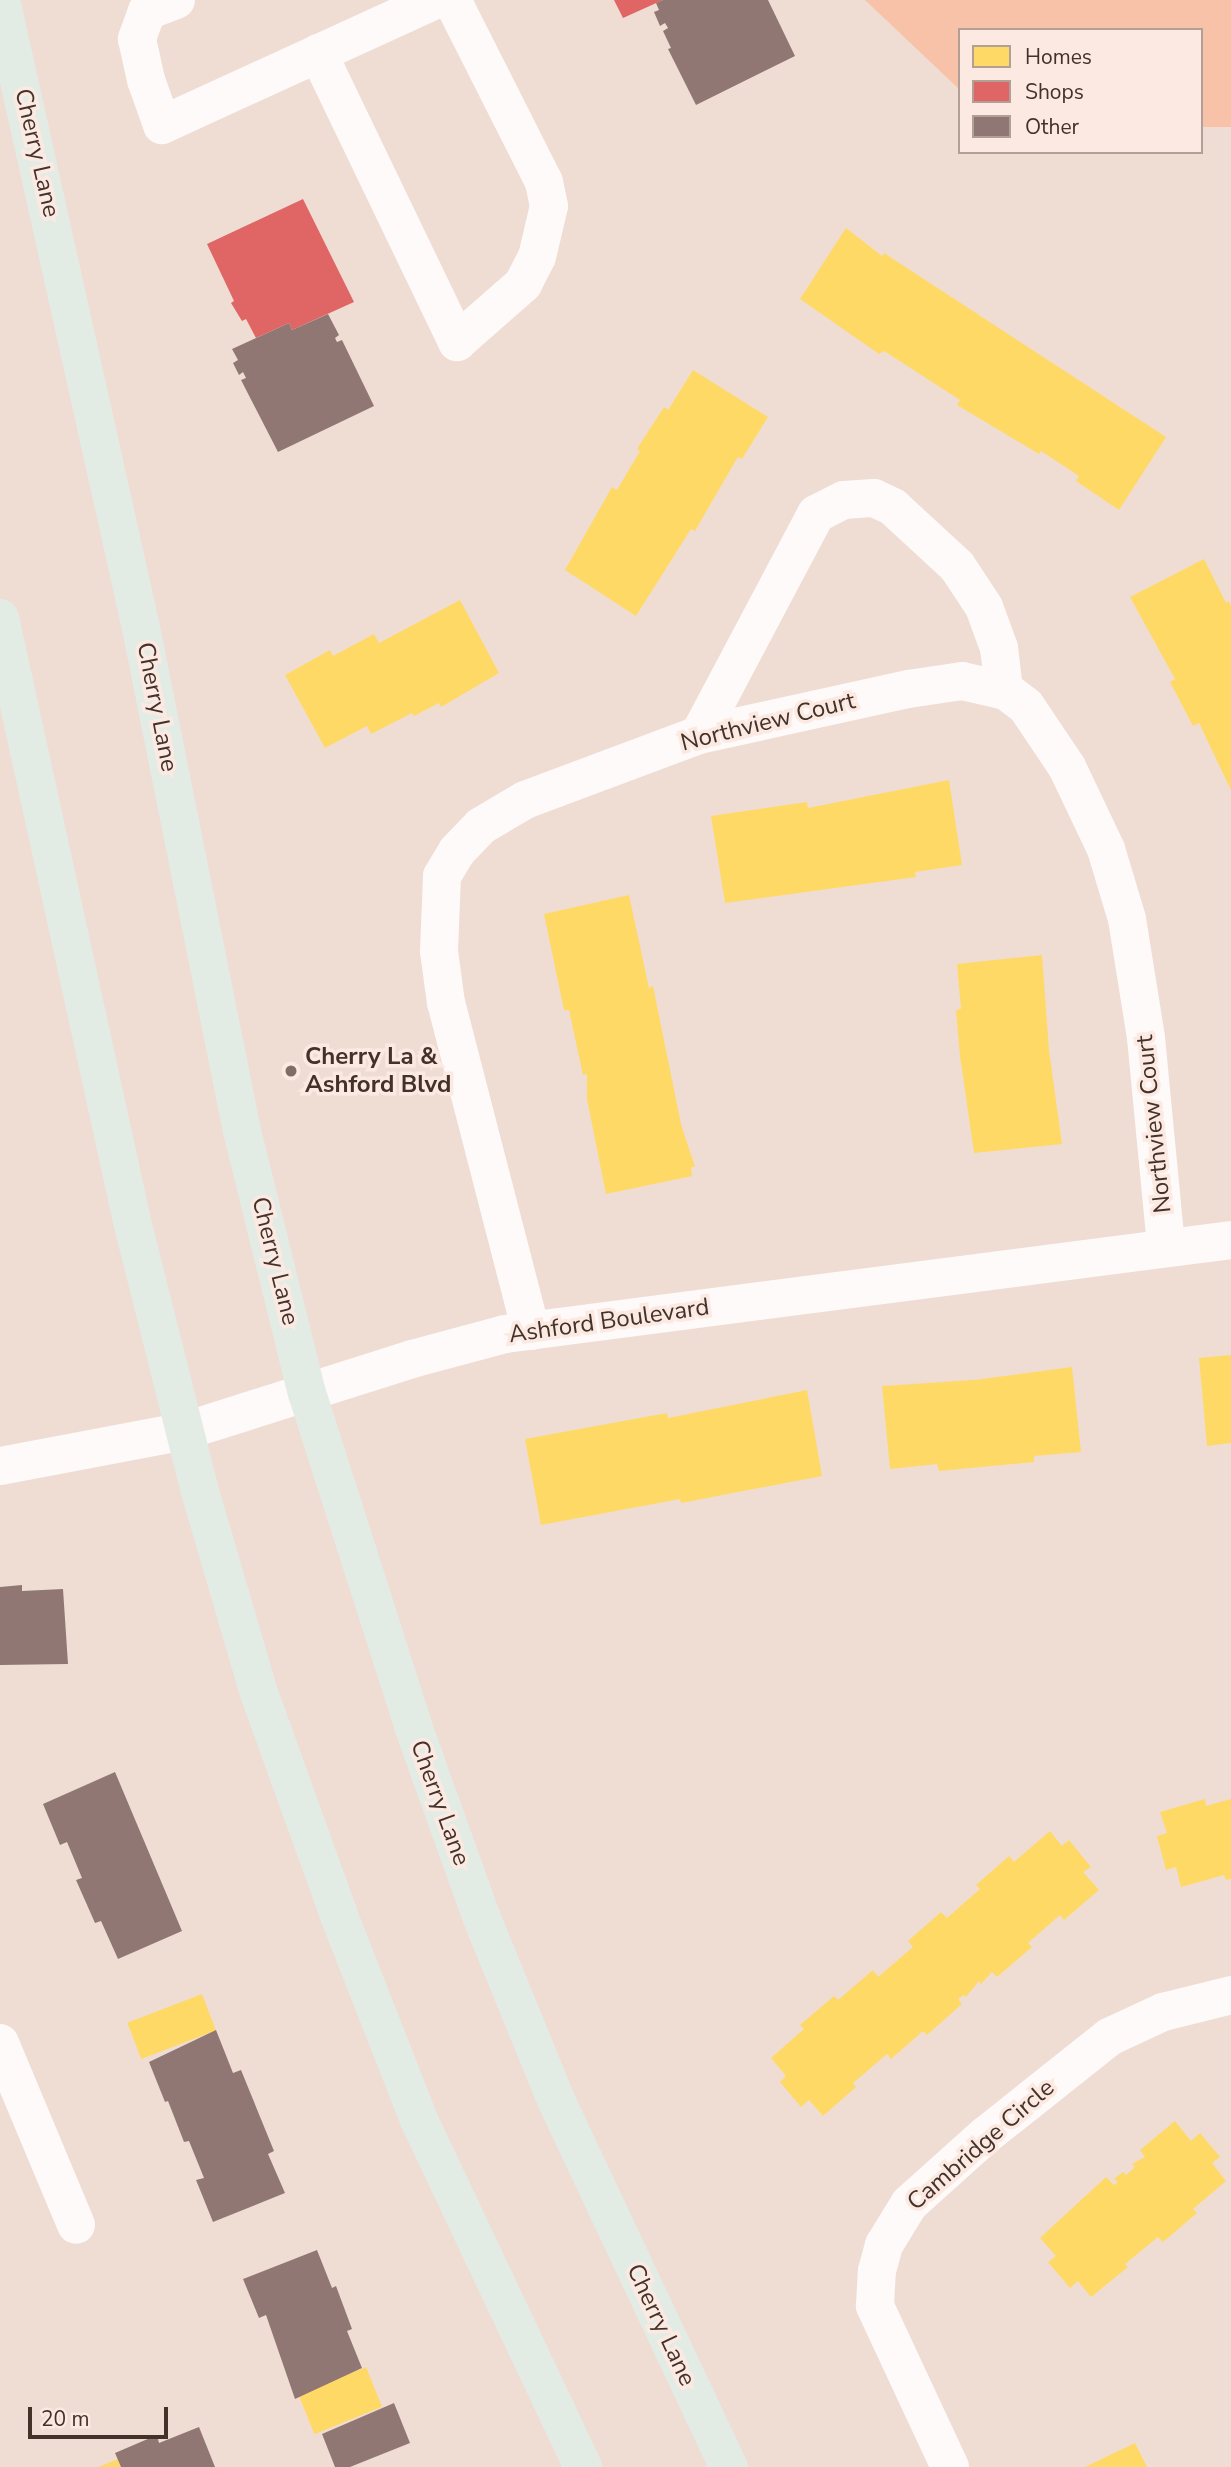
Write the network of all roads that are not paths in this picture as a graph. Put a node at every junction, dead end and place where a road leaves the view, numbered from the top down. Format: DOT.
graph roads {
  1 [pos="1,0"];
  2 [pos="176,0"];
  3 [pos="435,0"];
  4 [pos="452,0"];
  5 [pos="318,53"];
  6 [pos="0,618"];
  7 [pos="1004,690"];
  8 [pos="699,735"];
  9 [pos="1231,1240"];
  10 [pos="1166,1246"];
  11 [pos="531,1331"];
  12 [pos="307,1393"];
  13 [pos="185,1431"];
  14 [pos="0,1466"];
  15 [pos="1231,1995"];
  16 [pos="0,2043"];
  17 [pos="76,2225"];
  18 [pos="583,2467"];
  19 [pos="729,2467"];
  20 [pos="950,2467"];
  1 -- 12 [label="main road, Cherry Lane"];
  2 -- 5 [label="street"];
  3 -- 5 [label="street"];
  4 -- 5 [label="street"];
  6 -- 13 [label="main road"];
  7 -- 8 [label="street, Northview Court"];
  7 -- 8 [label="street"];
  7 -- 10 [label="street, Northview Court"];
  8 -- 11 [label="street, Northview Court"];
  9 -- 10 [label="street, Ashford Boulevard"];
  10 -- 11 [label="street, Ashford Boulevard"];
  11 -- 12 [label="street, Ashford Boulevard"];
  12 -- 13 [label="street, Ashford Boulevard"];
  12 -- 19 [label="main road, Cherry Lane"];
  13 -- 14 [label="street, Ashford Boulevard"];
  13 -- 18 [label="main road"];
  15 -- 20 [label="street, Cambridge Circle"];
  16 -- 17 [label="street"];
}
